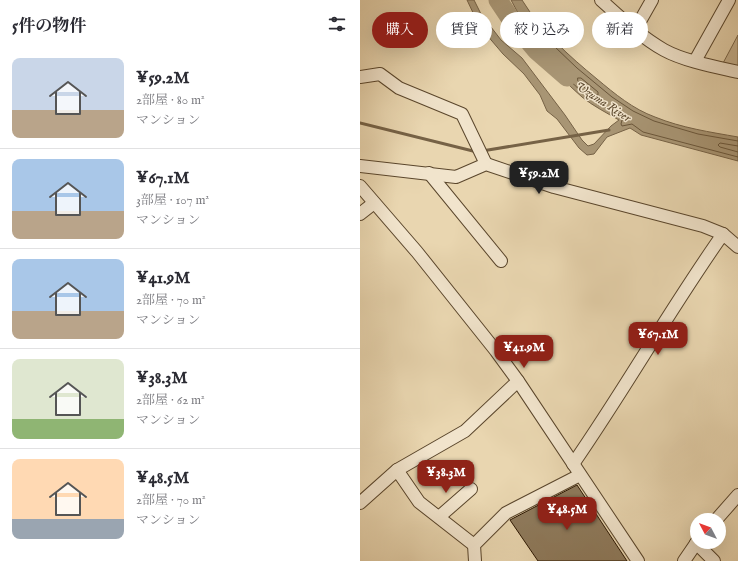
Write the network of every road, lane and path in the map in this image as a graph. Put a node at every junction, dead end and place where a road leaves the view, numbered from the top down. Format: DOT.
graph roads {
  1 [pos="601,0"];
  2 [pos="652,0"];
  3 [pos="729,0"];
  4 [pos="615,12"];
  5 [pos="645,12"];
  6 [pos="648,39"];
  7 [pos="694,61"];
  8 [pos="738,72"];
  9 [pos="360,77"];
  10 [pos="486,164"];
  11 [pos="360,166"];
  12 [pos="428,173"];
  13 [pos="360,186"];
  14 [pos="374,203"];
  15 [pos="360,214"];
  16 [pos="723,234"];
  17 [pos="738,247"];
  18 [pos="501,262"];
  19 [pos="518,381"];
  20 [pos="573,464"];
  21 [pos="397,470"];
  22 [pos="580,475"];
  23 [pos="471,489"];
  24 [pos="738,495"];
  25 [pos="360,503"];
  26 [pos="722,513"];
  27 [pos="439,517"];
  28 [pos="474,545"];
  29 [pos="692,549"];
  30 [pos="703,549"];
  31 [pos="475,561"];
  32 [pos="638,561"];
  33 [pos="684,561"];
  34 [pos="714,561"];
  1 -- 4 [label="street"];
  2 -- 5 [label="street"];
  3 -- 7 [label="street"];
  6 -- 7 [label="street"];
  7 -- 8 [label="street"];
  9 -- 10 [label="street"];
  10 -- 12 [label="street"];
  10 -- 16 [label="street"];
  11 -- 12 [label="street"];
  12 -- 18 [label="street"];
  13 -- 14 [label="street"];
  14 -- 15 [label="street"];
  14 -- 19 [label="street"];
  16 -- 17 [label="street"];
  16 -- 20 [label="street"];
  19 -- 20 [label="street"];
  19 -- 21 [label="street"];
  20 -- 22 [label="street"];
  21 -- 25 [label="street"];
  21 -- 27 [label="street"];
  22 -- 28 [label="street"];
  22 -- 32 [label="street"];
  23 -- 27 [label="street"];
  24 -- 26 [label="street"];
  27 -- 28 [label="street"];
  28 -- 31 [label="street"];
  29 -- 33 [label="street"];
  30 -- 34 [label="street"];
}
